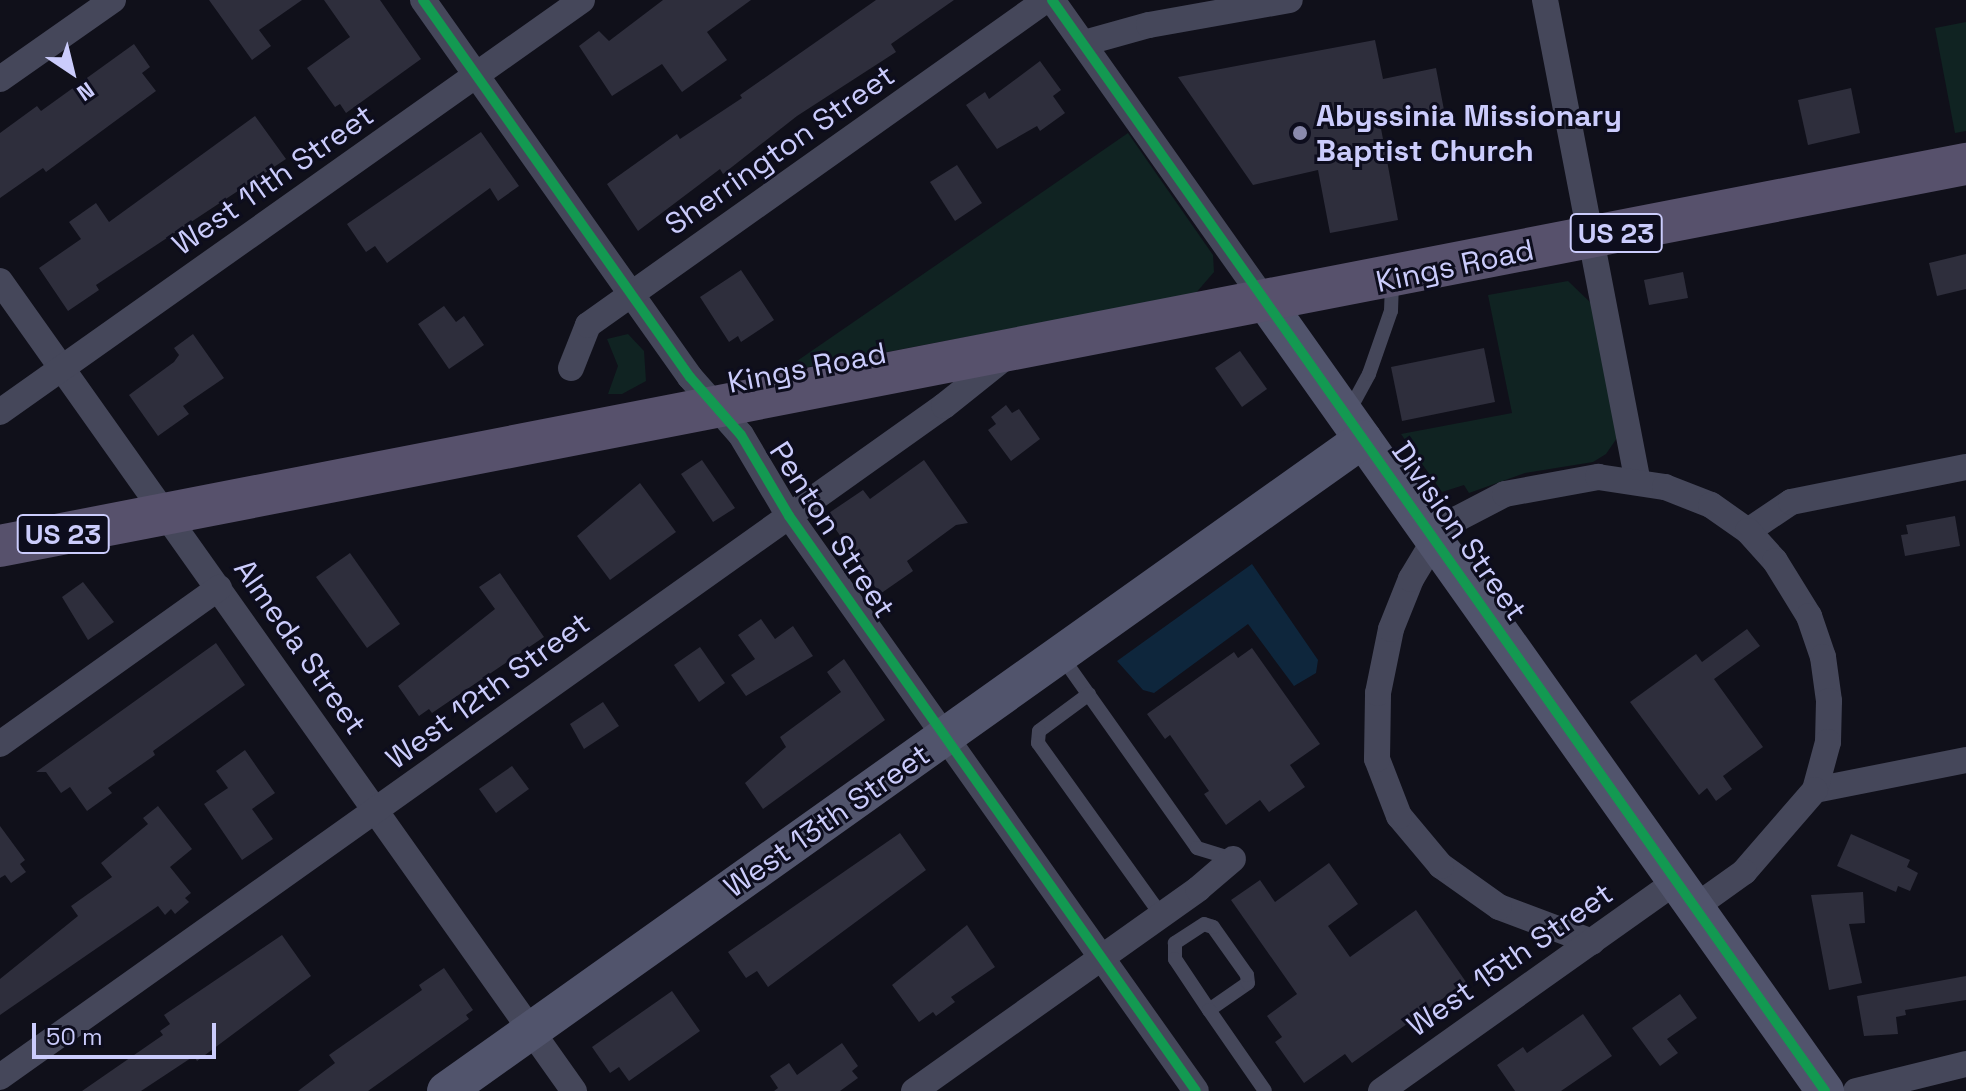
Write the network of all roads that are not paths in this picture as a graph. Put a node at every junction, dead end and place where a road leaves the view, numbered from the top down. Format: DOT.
graph roads {
  1 [pos="113,0"];
  2 [pos="423,0"];
  3 [pos="582,0"];
  4 [pos="1046,0"];
  5 [pos="1052,0"];
  6 [pos="1290,0"];
  7 [pos="1545,0"];
  8 [pos="1084,43"];
  9 [pos="476,75"];
  10 [pos="0,79"];
  11 [pos="1966,164"];
  12 [pos="1592,238"];
  13 [pos="1392,279"];
  14 [pos="0,281"];
  15 [pos="632,294"];
  16 [pos="1267,304"];
  17 [pos="1010,353"];
  18 [pos="571,368"];
  19 [pos="62,369"];
  20 [pos="718,410"];
  21 [pos="0,412"];
  22 [pos="1355,427"];
  23 [pos="1966,467"];
  24 [pos="1638,481"];
  25 [pos="168,514"];
  26 [pos="789,516"];
  27 [pos="1748,531"];
  28 [pos="1435,539"];
  29 [pos="0,546"];
  30 [pos="219,588"];
  31 [pos="1061,655"];
  32 [pos="1089,694"];
  33 [pos="945,738"];
  34 [pos="0,744"];
  35 [pos="1966,760"];
  36 [pos="1815,790"];
  37 [pos="375,811"];
  38 [pos="1233,859"];
  39 [pos="1686,894"];
  40 [pos="1162,916"];
  41 [pos="1592,942"];
  42 [pos="1102,958"];
  43 [pos="1209,1010"];
  44 [pos="531,1030"];
  45 [pos="1966,1064"];
  46 [pos="0,1077"];
  47 [pos="446,1091"];
  48 [pos="574,1091"];
  49 [pos="914,1091"];
  50 [pos="1196,1091"];
  51 [pos="1265,1091"];
  52 [pos="1381,1091"];
  53 [pos="1825,1091"];
  54 [pos="1856,1091"];
  1 -- 10 [label="street"];
  2 -- 9 [label="street, Penton Street"];
  3 -- 9 [label="street, West 11th Street"];
  4 -- 15 [label="street, Sherrington Street"];
  5 -- 8 [label="street, Division Street"];
  6 -- 8 [label="street"];
  7 -- 12 [label="street"];
  8 -- 16 [label="street, Division Street"];
  9 -- 15 [label="street, Penton Street"];
  9 -- 19 [label="street, West 11th Street"];
  11 -- 12 [label="main road, Kings Road / US 23"];
  12 -- 13 [label="main road, Kings Road / US 23"];
  12 -- 24 [label="street"];
  13 -- 16 [label="main road, Kings Road / US 23"];
  13 -- 22 [label="lane"];
  14 -- 19 [label="street, Almeda Street"];
  15 -- 18 [label="street, Sherrington Street"];
  15 -- 20 [label="street, Penton Street"];
  16 -- 17 [label="main road, Kings Road / US 23"];
  16 -- 22 [label="street, Division Street"];
  17 -- 20 [label="main road, Kings Road / US 23"];
  17 -- 26 [label="street, West 12th Street"];
  19 -- 21 [label="street, West 11th Street"];
  19 -- 25 [label="street, Almeda Street"];
  20 -- 25 [label="main road, Kings Road / US 23"];
  20 -- 26 [label="street, Penton Street"];
  22 -- 28 [label="street, Division Street"];
  22 -- 31 [label="street, West 13th Street"];
  23 -- 27 [label="street"];
  24 -- 27 [label="street"];
  24 -- 28 [label="street"];
  25 -- 29 [label="main road, Kings Road / US 23"];
  25 -- 30 [label="street, Almeda Street"];
  26 -- 33 [label="street, Penton Street"];
  26 -- 37 [label="street, West 12th Street"];
  27 -- 36 [label="street"];
  28 -- 39 [label="street, Division Street"];
  28 -- 41 [label="street"];
  30 -- 34 [label="street"];
  30 -- 37 [label="street, Almeda Street"];
  31 -- 32 [label="lane"];
  31 -- 33 [label="street, West 13th Street"];
  32 -- 38 [label="lane"];
  32 -- 40 [label="lane"];
  33 -- 42 [label="street, Penton Street"];
  33 -- 44 [label="street, West 13th Street"];
  35 -- 36 [label="street"];
  36 -- 39 [label="street, West 15th Street"];
  37 -- 44 [label="street, Almeda Street"];
  37 -- 46 [label="street, West 12th Street"];
  38 -- 40 [label="street"];
  39 -- 41 [label="street, West 15th Street"];
  39 -- 53 [label="street, Division Street"];
  40 -- 42 [label="street"];
  41 -- 52 [label="street, West 15th Street"];
  42 -- 49 [label="street"];
  42 -- 50 [label="street, Penton Street"];
  43 -- 43 [label="lane"];
  43 -- 51 [label="lane"];
  44 -- 47 [label="street, West 13th Street"];
  44 -- 48 [label="street, Almeda Street"];
  45 -- 54 [label="street"];
}
